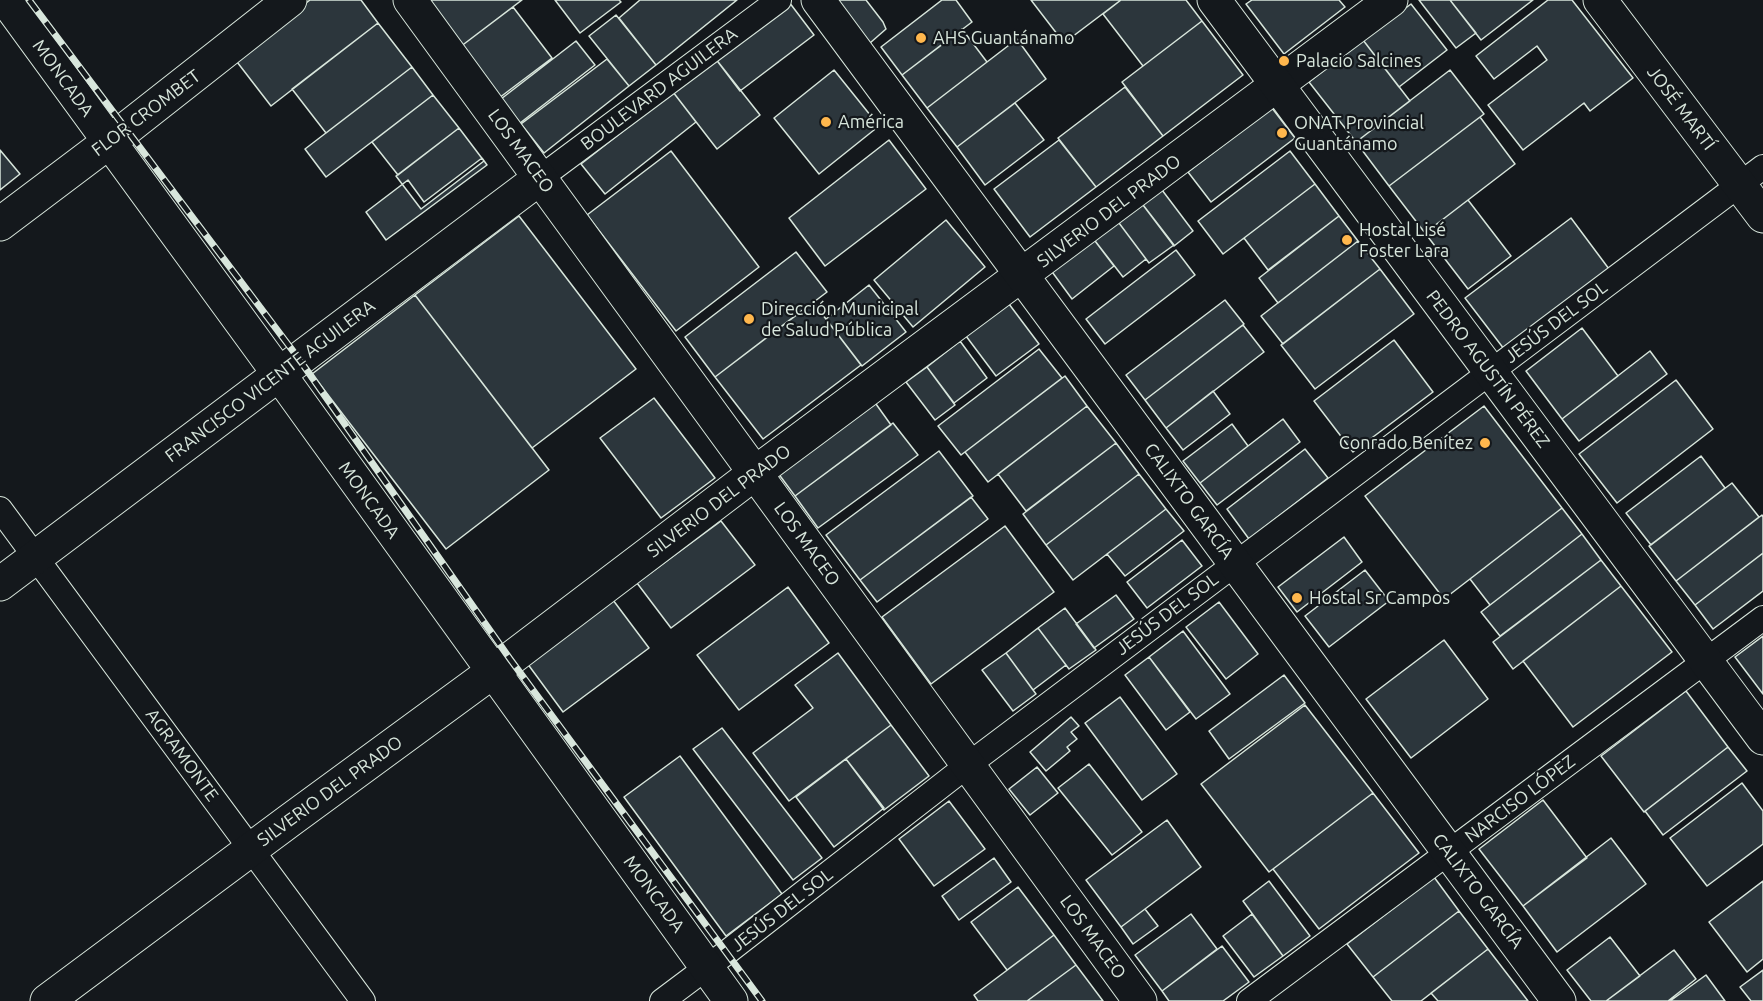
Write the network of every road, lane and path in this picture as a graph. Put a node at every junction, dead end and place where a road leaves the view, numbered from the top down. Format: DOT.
graph roads {
  1 [pos="6,0"];
  2 [pos="290,0"];
  3 [pos="410,0"];
  4 [pos="779,0"];
  5 [pos="818,0"];
  6 [pos="1214,0"];
  7 [pos="1391,0"];
  8 [pos="1600,0"];
  9 [pos="1277,85"];
  10 [pos="109,141"];
  11 [pos="1751,176"];
  12 [pos="540,178"];
  13 [pos="1763,216"];
  14 [pos="0,224"];
  15 [pos="1022,276"];
  16 [pos="1490,372"];
  17 [pos="279,374"];
  18 [pos="755,473"];
  19 [pos="0,509"];
  20 [pos="36,557"];
  21 [pos="1235,563"];
  22 [pos="0,584"];
  23 [pos="1763,618"];
  24 [pos="1706,661"];
  25 [pos="492,672"];
  26 [pos="1763,738"];
  27 [pos="968,765"];
  28 [pos="251,849"];
  29 [pos="1449,852"];
  30 [pos="707,968"];
  31 [pos="47,1001"];
  32 [pos="363,1001"];
  33 [pos="662,1001"];
  34 [pos="731,1001"];
  35 [pos="1140,1001"];
  36 [pos="1249,1001"];
  37 [pos="1559,1001"];
  1 -- 10 [label="main road, MONCADA"];
  2 -- 10 [label="main road, FLOR CROMBET"];
  3 -- 12 [label="main road, LOS MACEO"];
  4 -- 12 [label="street, BOULEVARD AGUILERA"];
  5 -- 15 [label="main road, CALIXTO GARCÍA"];
  6 -- 9 [label="main road, PEDRO AGUSTÍN PÉREZ"];
  7 -- 9 [label="main road, SILVERIO DEL PRADO"];
  8 -- 11 [label="main road, JOSÉ MARTÍ"];
  9 -- 15 [label="main road, SILVERIO DEL PRADO"];
  9 -- 16 [label="main road, PEDRO AGUSTÍN PÉREZ"];
  10 -- 14 [label="main road, FLOR CROMBET"];
  10 -- 17 [label="main road, MONCADA"];
  11 -- 13 [label="main road, JOSÉ MARTÍ"];
  11 -- 16 [label="street, JESÚS DEL SOL"];
  12 -- 17 [label="main road, FRANCISCO VICENTE AGUILERA"];
  12 -- 18 [label="main road, LOS MACEO"];
  15 -- 18 [label="main road, SILVERIO DEL PRADO"];
  15 -- 21 [label="main road, CALIXTO GARCÍA"];
  16 -- 21 [label="street, JESÚS DEL SOL"];
  16 -- 24 [label="main road, PEDRO AGUSTÍN PÉREZ"];
  17 -- 20 [label="main road, FRANCISCO VICENTE AGUILERA"];
  17 -- 25 [label="main road, MONCADA"];
  18 -- 25 [label="main road, SILVERIO DEL PRADO"];
  18 -- 27 [label="main road, LOS MACEO"];
  19 -- 20 [label="street, AGRAMONTE"];
  20 -- 22 [label="main road, FRANCISCO VICENTE AGUILERA"];
  20 -- 28 [label="street, AGRAMONTE"];
  21 -- 27 [label="street, JESÚS DEL SOL"];
  21 -- 29 [label="main road, CALIXTO GARCÍA"];
  23 -- 24 [label="street, NARCISO LÓPEZ"];
  24 -- 26 [label="main road, PEDRO AGUSTÍN PÉREZ"];
  24 -- 29 [label="street, NARCISO LÓPEZ"];
  25 -- 28 [label="main road, SILVERIO DEL PRADO"];
  25 -- 30 [label="main road, MONCADA"];
  27 -- 30 [label="street, JESÚS DEL SOL"];
  27 -- 35 [label="main road, LOS MACEO"];
  28 -- 31 [label="main road, SILVERIO DEL PRADO"];
  28 -- 32 [label="street, AGRAMONTE"];
  29 -- 36 [label="street, NARCISO LÓPEZ"];
  29 -- 37 [label="main road, CALIXTO GARCÍA"];
  30 -- 33 [label="street, JESÚS DEL SOL"];
  30 -- 34 [label="main road, MONCADA"];
}
